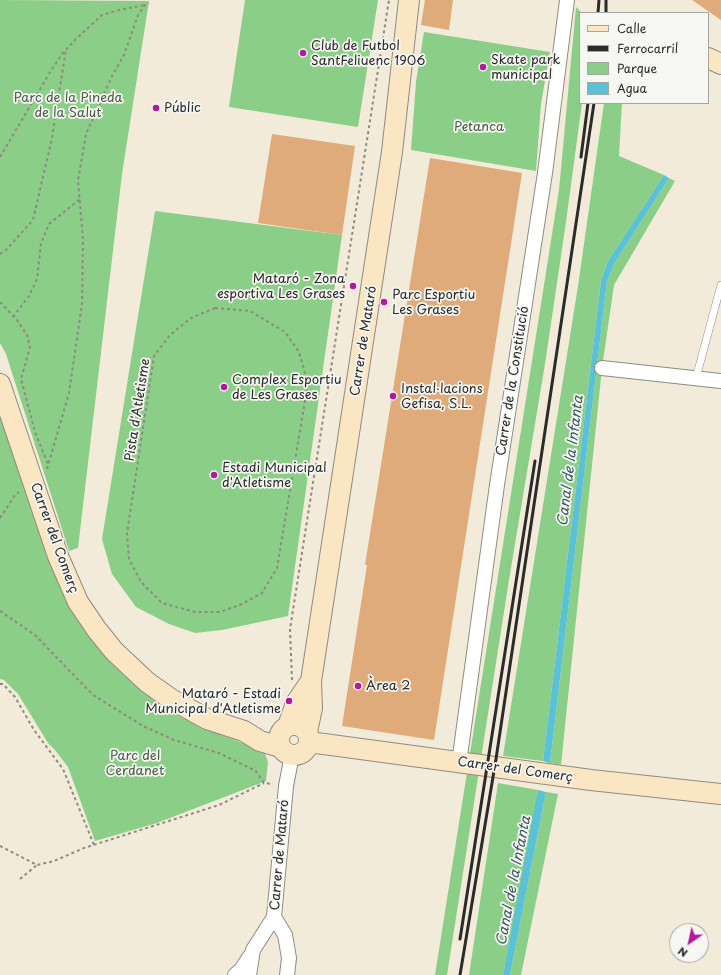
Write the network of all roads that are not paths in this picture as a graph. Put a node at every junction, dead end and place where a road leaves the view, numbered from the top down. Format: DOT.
graph roads {
  1 [pos="409,0"];
  2 [pos="567,0"];
  3 [pos="709,58"];
  4 [pos="721,64"];
  5 [pos="721,285"];
  6 [pos="602,368"];
  7 [pos="696,378"];
  8 [pos="721,381"];
  9 [pos="0,384"];
  10 [pos="302,679"];
  11 [pos="308,737"];
  12 [pos="285,740"];
  13 [pos="459,763"];
  14 [pos="721,794"];
  15 [pos="274,917"];
  16 [pos="253,950"];
  17 [pos="236,975"];
  18 [pos="250,975"];
  19 [pos="287,975"];
  1 -- 10 [label="street, Carrer de Mataró"];
  2 -- 13 [label="street, Carrer de la Constitució"];
  3 -- 4 [label="street"];
  5 -- 7 [label="lane"];
  6 -- 7 [label="street"];
  7 -- 8 [label="street"];
  9 -- 12 [label="street, Carrer del Comerç"];
  10 -- 11 [label="street, Carrer de Mataró"];
  10 -- 12 [label="street, Carrer de Mataró"];
  11 -- 12 [label="street, Carrer del Comerç"];
  11 -- 12 [label="street"];
  11 -- 13 [label="street, Carrer del Comerç"];
  12 -- 15 [label="street, Carrer de Mataró"];
  13 -- 14 [label="street, Carrer del Comerç"];
  15 -- 16 [label="street"];
  15 -- 19 [label="street, Carrer de Mataró"];
  16 -- 17 [label="street"];
  16 -- 18 [label="street"];
}
